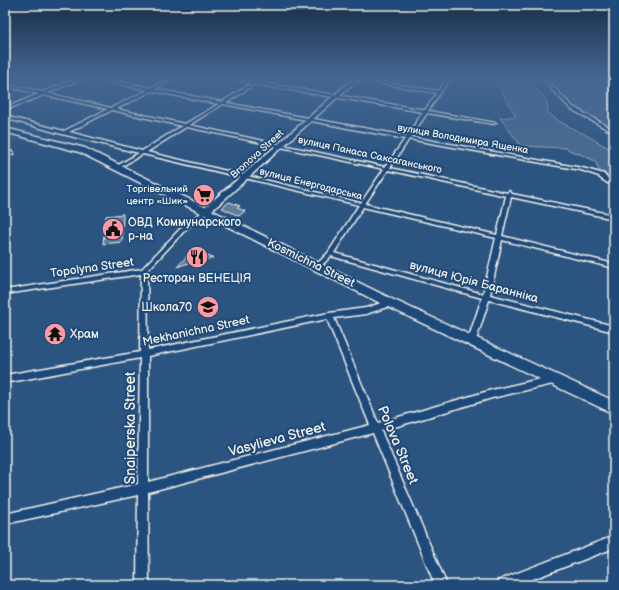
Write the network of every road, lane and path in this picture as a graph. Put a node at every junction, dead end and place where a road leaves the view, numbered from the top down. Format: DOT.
graph roads {
  1 [pos="16,106"];
  2 [pos="97,106"];
  3 [pos="119,106"];
  4 [pos="220,106"];
  5 [pos="237,106"];
  6 [pos="325,106"];
  7 [pos="384,106"];
  8 [pos="432,106"];
  9 [pos="570,106"];
  10 [pos="112,109"];
  11 [pos="5,110"];
  12 [pos="427,113"];
  13 [pos="5,117"];
  14 [pos="309,120"];
  15 [pos="494,123"];
  16 [pos="187,126"];
  17 [pos="5,130"];
  18 [pos="614,132"];
  19 [pos="64,133"];
  20 [pos="408,138"];
  21 [pos="281,146"];
  22 [pos="143,152"];
  23 [pos="11,153"];
  24 [pos="5,154"];
  25 [pos="117,168"];
  26 [pos="387,168"];
  27 [pos="246,178"];
  28 [pos="614,185"];
  29 [pos="509,193"];
  30 [pos="362,206"];
  31 [pos="205,212"];
  32 [pos="614,217"];
  33 [pos="499,236"];
  34 [pos="330,254"];
  35 [pos="318,266"];
  36 [pos="614,266"];
  37 [pos="144,271"];
  38 [pos="5,292"];
  39 [pos="486,297"];
  40 [pos="390,303"];
  41 [pos="329,316"];
  42 [pos="614,329"];
  43 [pos="472,340"];
  44 [pos="144,354"];
  45 [pos="5,379"];
  46 [pos="554,380"];
  47 [pos="614,408"];
  48 [pos="376,428"];
  49 [pos="145,488"];
  50 [pos="5,519"];
  51 [pos="614,542"];
  52 [pos="143,585"];
  53 [pos="441,585"];
  54 [pos="502,585"];
  1 -- 11 [label="street"];
  2 -- 10 [label="street, вулиця Панаса Саксаганського"];
  3 -- 10 [label="street"];
  4 -- 16 [label="street"];
  5 -- 14 [label="street, вулиця Володимира Ященка"];
  6 -- 14 [label="street, Bronova Street"];
  7 -- 12 [label="street"];
  8 -- 12 [label="street"];
  9 -- 18 [label="street"];
  10 -- 16 [label="street, вулиця Панаса Саксаганського"];
  10 -- 19 [label="street"];
  12 -- 15 [label="street"];
  12 -- 20 [label="street"];
  13 -- 19 [label="street, вулиця Енергодарська"];
  14 -- 20 [label="street, вулиця Володимира Ященка"];
  14 -- 21 [label="street, Bronova Street"];
  16 -- 21 [label="street, вулиця Панаса Саксаганського"];
  16 -- 22 [label="street"];
  17 -- 25 [label="main road, Kosmichna Street"];
  19 -- 22 [label="street, вулиця Енергодарська"];
  20 -- 26 [label="street"];
  20 -- 28 [label="street, вулиця Володимира Ященка"];
  21 -- 26 [label="street, вулиця Панаса Саксаганського"];
  21 -- 27 [label="street, Bronova Street"];
  22 -- 25 [label="street"];
  22 -- 27 [label="street, вулиця Енергодарська"];
  23 -- 24 [label="street"];
  25 -- 31 [label="main road, Kosmichna Street"];
  26 -- 29 [label="street, вулиця Панаса Саксаганського"];
  26 -- 30 [label="street"];
  27 -- 30 [label="street, вулиця Енергодарська"];
  27 -- 31 [label="street, Bronova Street"];
  29 -- 32 [label="street, вулиця Панаса Саксаганського"];
  29 -- 33 [label="street"];
  30 -- 33 [label="street, вулиця Енергодарська"];
  30 -- 34 [label="street"];
  31 -- 35 [label="main road, Kosmichna Street"];
  31 -- 37 [label="street, Topolyna Street"];
  33 -- 36 [label="street, вулиця Енергодарська"];
  33 -- 39 [label="street"];
  34 -- 35 [label="street"];
  34 -- 39 [label="street, вулиця Юрія Баранніка"];
  35 -- 40 [label="main road, Kosmichna Street"];
  37 -- 38 [label="street, Topolyna Street"];
  37 -- 44 [label="street, Snaiperska Street"];
  39 -- 42 [label="street, вулиця Юрія Баранніка"];
  39 -- 43 [label="street"];
  40 -- 41 [label="street, Mekhanichna Street"];
  40 -- 43 [label="main road, Kosmichna Street"];
  41 -- 44 [label="street, Mekhanichna Street"];
  41 -- 48 [label="street, Polova Street"];
  43 -- 46 [label="main road, Kosmichna Street"];
  44 -- 45 [label="street, Mekhanichna Street"];
  44 -- 49 [label="street, Snaiperska Street"];
  46 -- 47 [label="main road, Kosmichna Street"];
  46 -- 48 [label="street, Vasylieva Street"];
  48 -- 49 [label="street, Vasylieva Street"];
  48 -- 53 [label="street, Polova Street"];
  49 -- 50 [label="street, Vasylieva Street"];
  49 -- 52 [label="street, Snaiperska Street"];
  51 -- 54 [label="street"];
}
